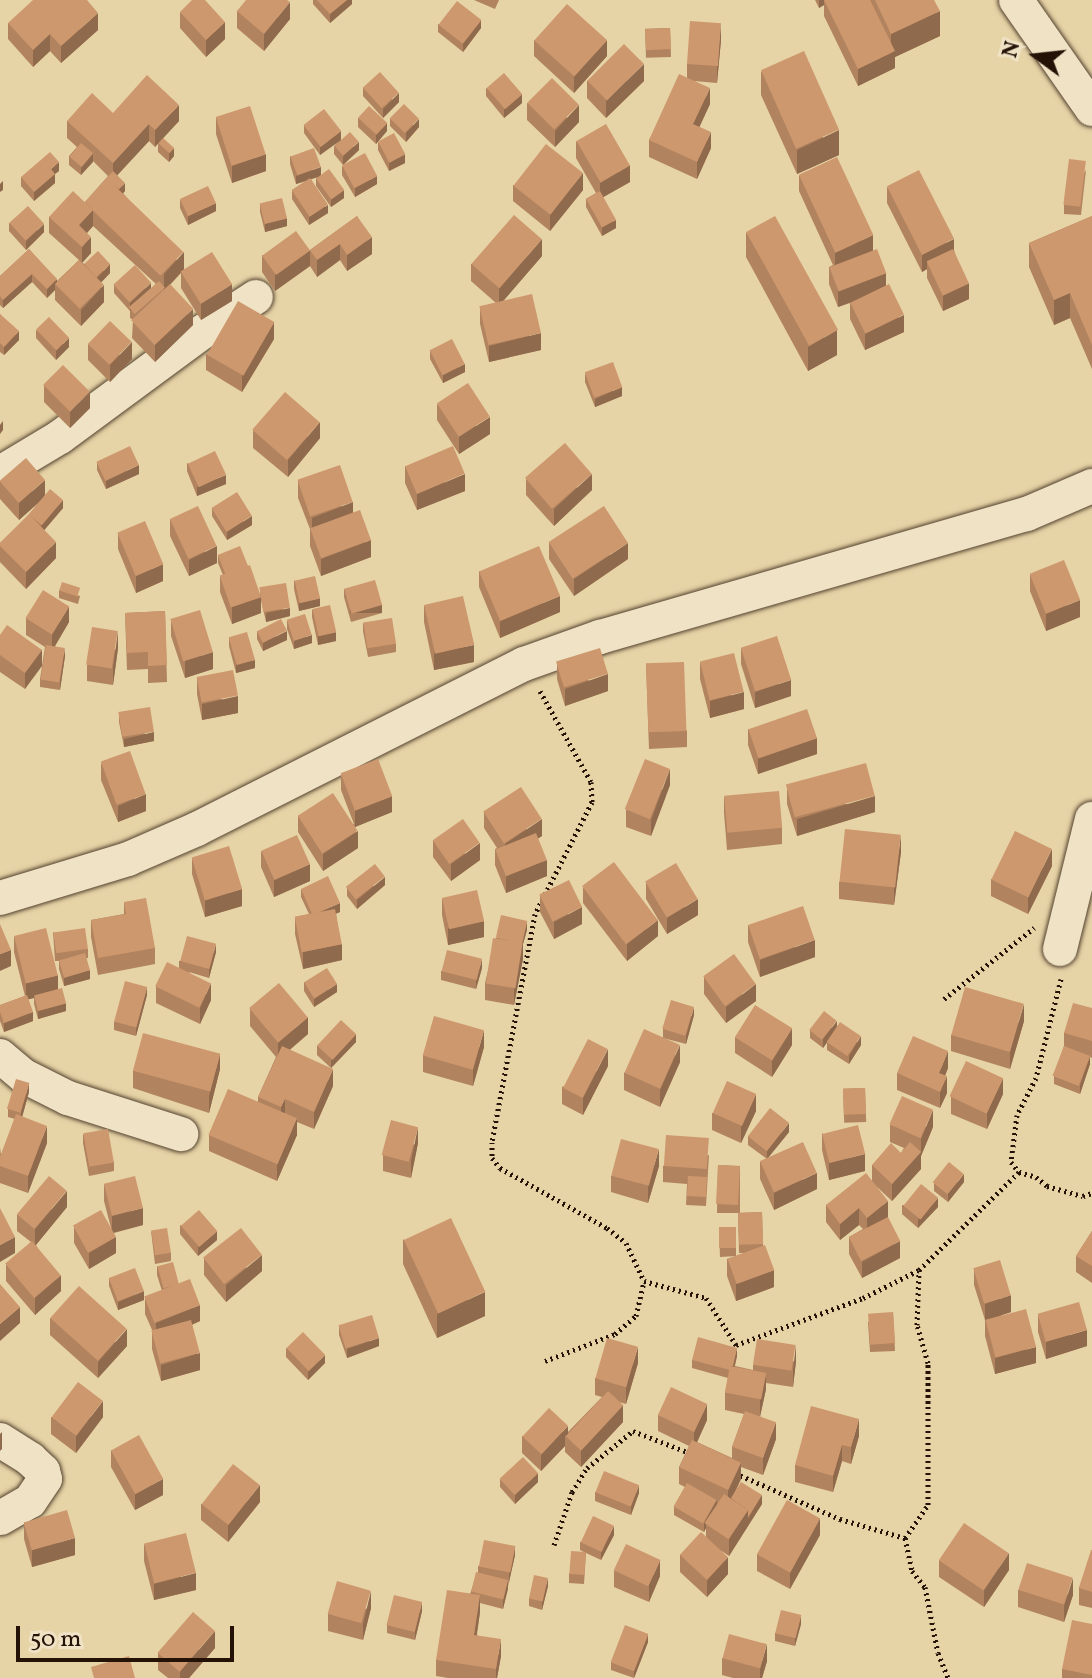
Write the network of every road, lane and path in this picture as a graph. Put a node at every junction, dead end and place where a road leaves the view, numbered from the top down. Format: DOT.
graph roads {
  1 [pos="1016,0"];
  2 [pos="1092,109"];
  3 [pos="256,297"];
  4 [pos="0,473"];
  5 [pos="1092,486"];
  6 [pos="524,664"];
  7 [pos="1092,819"];
  8 [pos="0,898"];
  9 [pos="1070,900"];
  10 [pos="1062,961"];
  11 [pos="944,999"];
  12 [pos="0,1056"];
  13 [pos="181,1134"];
  14 [pos="1019,1172"];
  15 [pos="1092,1193"];
  16 [pos="919,1270"];
  17 [pos="644,1281"];
  18 [pos="545,1361"];
  19 [pos="0,1440"];
  20 [pos="705,1459"];
  21 [pos="731,1471"];
  22 [pos="0,1518"];
  23 [pos="905,1538"];
  24 [pos="554,1545"];
  25 [pos="948,1678"];
  1 -- 2 [label="street"];
  3 -- 4 [label="street"];
  5 -- 6 [label="street"];
  6 -- 8 [label="street"];
  6 -- 17 [label="path"];
  7 -- 9 [label="street"];
  9 -- 10 [label="street"];
  9 -- 11 [label="path"];
  10 -- 14 [label="path"];
  12 -- 13 [label="street"];
  14 -- 15 [label="path"];
  14 -- 16 [label="path"];
  16 -- 17 [label="path"];
  16 -- 23 [label="path"];
  17 -- 18 [label="path"];
  19 -- 22 [label="street"];
  20 -- 24 [label="path"];
  21 -- 23 [label="path"];
  23 -- 25 [label="path"];
}
